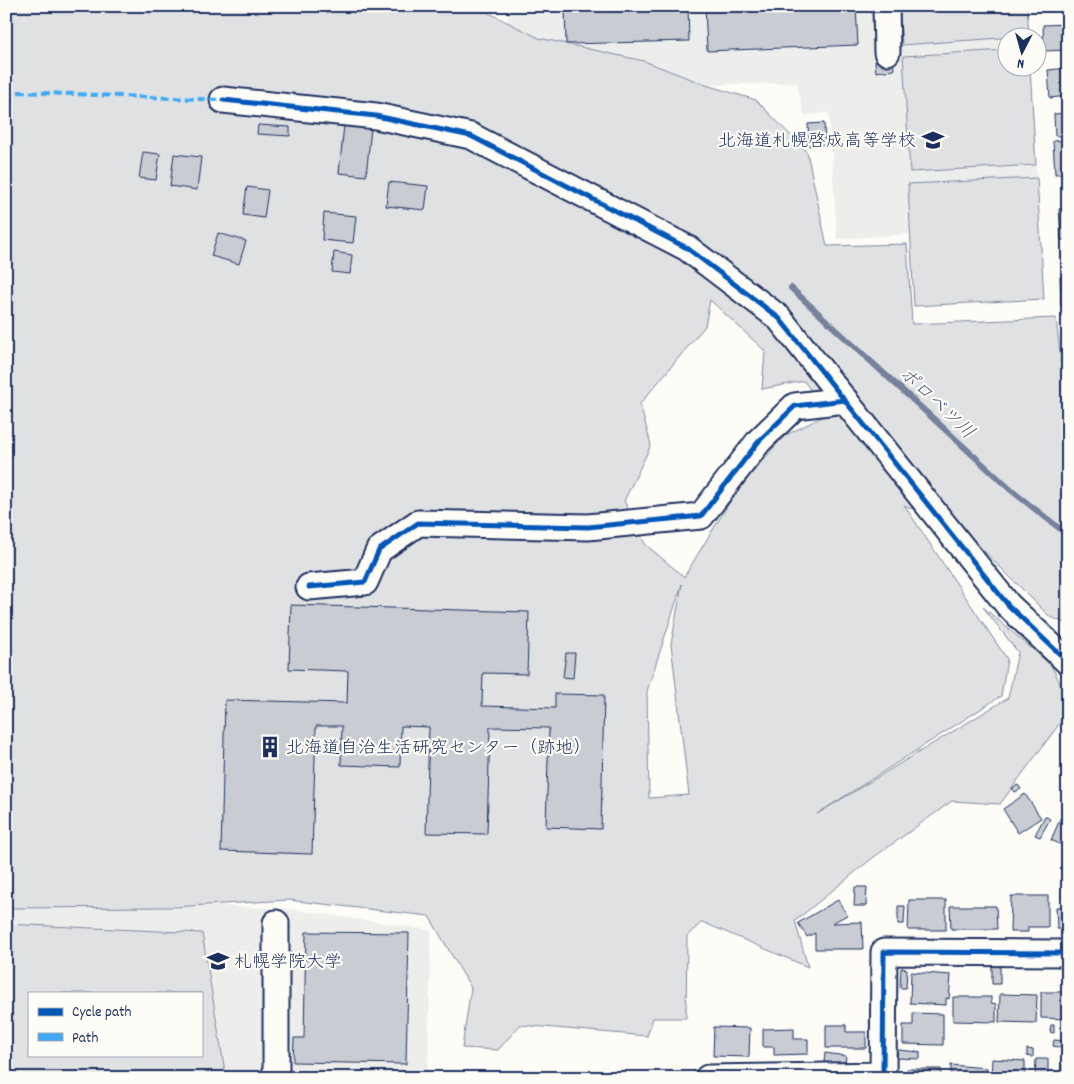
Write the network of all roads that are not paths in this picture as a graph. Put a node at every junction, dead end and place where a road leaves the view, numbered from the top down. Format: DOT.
graph roads {
  1 [pos="886,6"];
  2 [pos="887,52"];
  3 [pos="223,100"];
  4 [pos="845,400"];
  5 [pos="309,587"];
  6 [pos="1068,662"];
  7 [pos="276,924"];
  8 [pos="1068,953"];
  9 [pos="883,1076"];
  10 [pos="276,1078"];
  11 [pos="708,1078"];
  1 -- 2 [label="street"];
  3 -- 4 [label="street"];
  4 -- 5 [label="street"];
  4 -- 6 [label="street"];
  7 -- 10 [label="street"];
  8 -- 9 [label="street"];
  9 -- 11 [label="street"];
}
